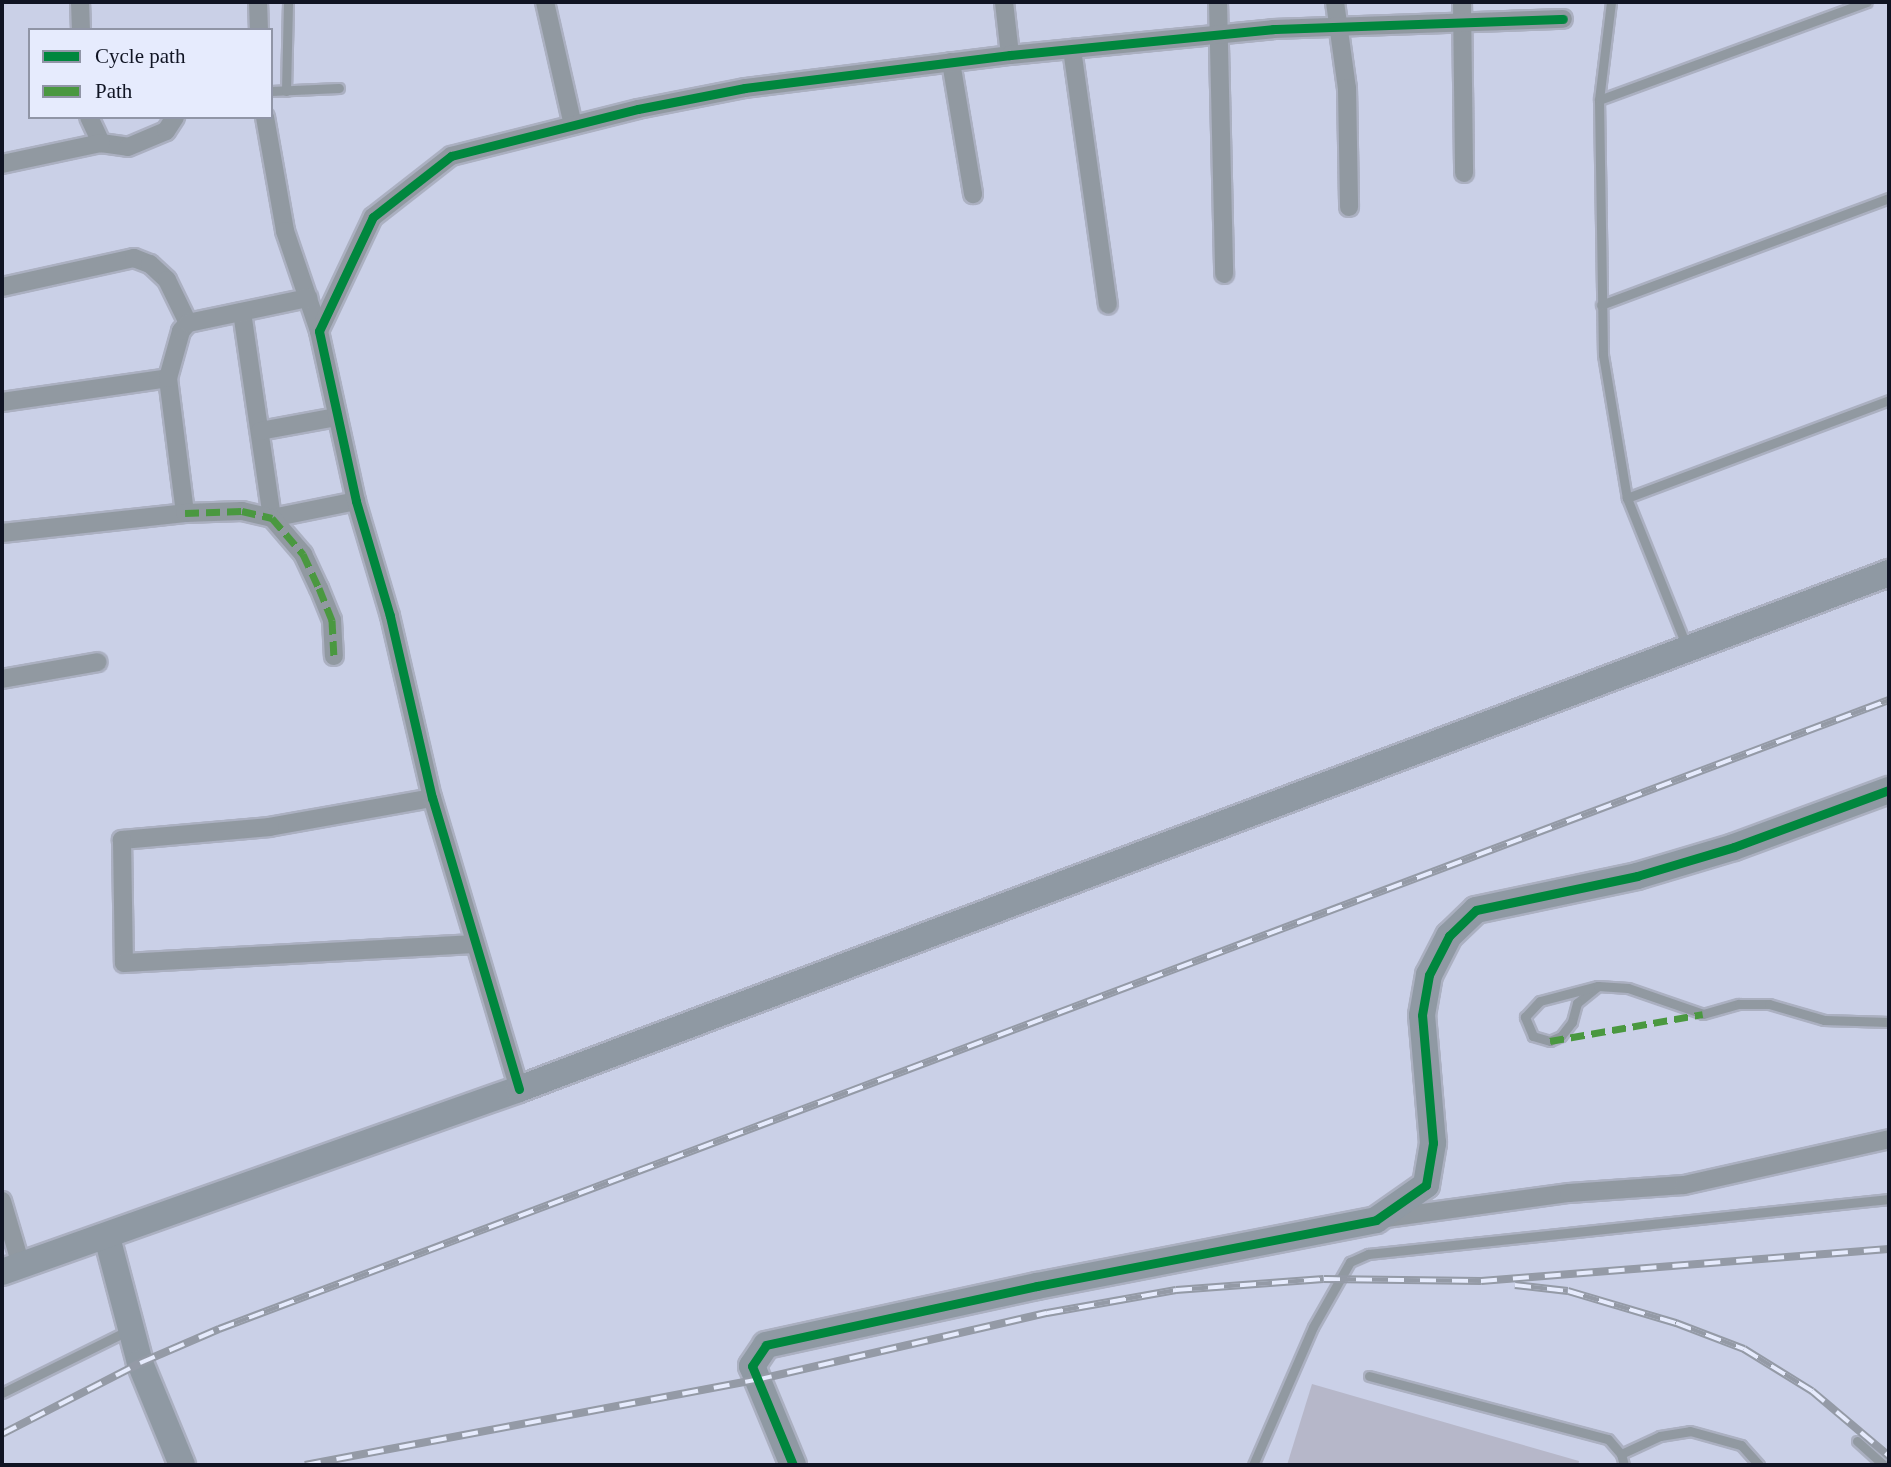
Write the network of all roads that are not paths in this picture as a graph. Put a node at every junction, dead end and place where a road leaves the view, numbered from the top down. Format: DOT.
graph roads {
  1 [pos="80,2"];
  2 [pos="258,2"];
  3 [pos="288,2"];
  4 [pos="564,2"];
  5 [pos="1004,2"];
  6 [pos="1218,2"];
  7 [pos="1335,2"];
  8 [pos="1462,2"];
  9 [pos="1612,2"];
  10 [pos="1867,2"];
  11 [pos="546,4"];
  12 [pos="1563,19"];
  13 [pos="1463,25"];
  14 [pos="81,28"];
  15 [pos="259,28"];
  16 [pos="1336,28"];
  17 [pos="1220,35"];
  18 [pos="1072,49"];
  19 [pos="1010,55"];
  20 [pos="951,62"];
  21 [pos="339,89"];
  22 [pos="273,91"];
  23 [pos="286,91"];
  24 [pos="1599,100"];
  25 [pos="90,119"];
  26 [pos="174,119"];
  27 [pos="265,119"];
  28 [pos="573,125"];
  29 [pos="101,143"];
  30 [pos="2,164"];
  31 [pos="1464,173"];
  32 [pos="973,194"];
  33 [pos="1889,198"];
  34 [pos="1349,207"];
  35 [pos="1224,274"];
  36 [pos="2,287"];
  37 [pos="308,298"];
  38 [pos="1108,304"];
  39 [pos="1601,305"];
  40 [pos="242,312"];
  41 [pos="188,323"];
  42 [pos="319,331"];
  43 [pos="168,378"];
  44 [pos="1889,400"];
  45 [pos="2,402"];
  46 [pos="336,416"];
  47 [pos="260,431"];
  48 [pos="1627,498"];
  49 [pos="356,501"];
  50 [pos="185,513"];
  51 [pos="272,517"];
  52 [pos="2,533"];
  53 [pos="1889,573"];
  54 [pos="1688,648"];
  55 [pos="334,656"];
  56 [pos="98,662"];
  57 [pos="2,679"];
  58 [pos="1889,790"];
  59 [pos="432,798"];
  60 [pos="474,944"];
  61 [pos="1598,986"];
  62 [pos="1889,1022"];
  63 [pos="519,1089"];
  64 [pos="1889,1139"];
  65 [pos="1889,1199"];
  66 [pos="2,1201"];
  67 [pos="1376,1220"];
  68 [pos="107,1237"];
  69 [pos="11,1268"];
  70 [pos="132,1328"];
  71 [pos="1370,1376"];
  72 [pos="2,1393"];
  73 [pos="1857,1441"];
  74 [pos="1621,1454"];
  75 [pos="182,1465"];
  76 [pos="793,1465"];
  77 [pos="1253,1465"];
  78 [pos="1623,1465"];
  79 [pos="1759,1465"];
  80 [pos="1884,1465"];
  1 -- 14 [label="street"];
  2 -- 15 [label="street"];
  3 -- 23 [label="lane"];
  4 -- 11 [label="street"];
  5 -- 19 [label="street"];
  6 -- 17 [label="street"];
  7 -- 16 [label="street"];
  8 -- 13 [label="street"];
  9 -- 24 [label="lane"];
  10 -- 24 [label="lane"];
  11 -- 28 [label="street"];
  12 -- 13 [label="street"];
  13 -- 16 [label="street"];
  13 -- 31 [label="street"];
  16 -- 17 [label="street"];
  16 -- 34 [label="street"];
  17 -- 18 [label="street"];
  17 -- 35 [label="street"];
  18 -- 19 [label="street"];
  18 -- 38 [label="street"];
  19 -- 20 [label="street"];
  20 -- 28 [label="street"];
  20 -- 32 [label="street"];
  21 -- 23 [label="lane"];
  22 -- 23 [label="lane"];
  24 -- 39 [label="lane"];
  25 -- 29 [label="street"];
  26 -- 29 [label="street"];
  27 -- 37 [label="street"];
  28 -- 42 [label="street"];
  29 -- 30 [label="street"];
  33 -- 39 [label="lane"];
  36 -- 41 [label="street"];
  37 -- 40 [label="street"];
  37 -- 42 [label="street"];
  39 -- 48 [label="lane"];
  40 -- 41 [label="street"];
  40 -- 47 [label="street"];
  41 -- 43 [label="street"];
  42 -- 46 [label="street"];
  43 -- 45 [label="street"];
  43 -- 50 [label="street"];
  44 -- 48 [label="lane"];
  46 -- 47 [label="street"];
  46 -- 49 [label="street"];
  47 -- 51 [label="street"];
  48 -- 54 [label="lane"];
  49 -- 51 [label="street"];
  49 -- 59 [label="street"];
  50 -- 51 [label="street"];
  50 -- 52 [label="street"];
  51 -- 55 [label="street"];
  53 -- 54 [label="main road"];
  54 -- 63 [label="main road"];
  56 -- 57 [label="street"];
  58 -- 67 [label="main road"];
  59 -- 60 [label="street"];
  59 -- 60 [label="street"];
  60 -- 63 [label="street"];
  61 -- 61 [label="lane"];
  61 -- 62 [label="lane"];
  63 -- 68 [label="main road"];
  64 -- 67 [label="street"];
  65 -- 77 [label="lane"];
  66 -- 69 [label="street"];
  67 -- 76 [label="main road"];
  68 -- 69 [label="main road"];
  68 -- 70 [label="main road"];
  70 -- 72 [label="lane"];
  70 -- 75 [label="main road"];
  71 -- 74 [label="lane"];
  73 -- 80 [label="lane"];
  74 -- 78 [label="lane"];
  74 -- 79 [label="lane"];
}
